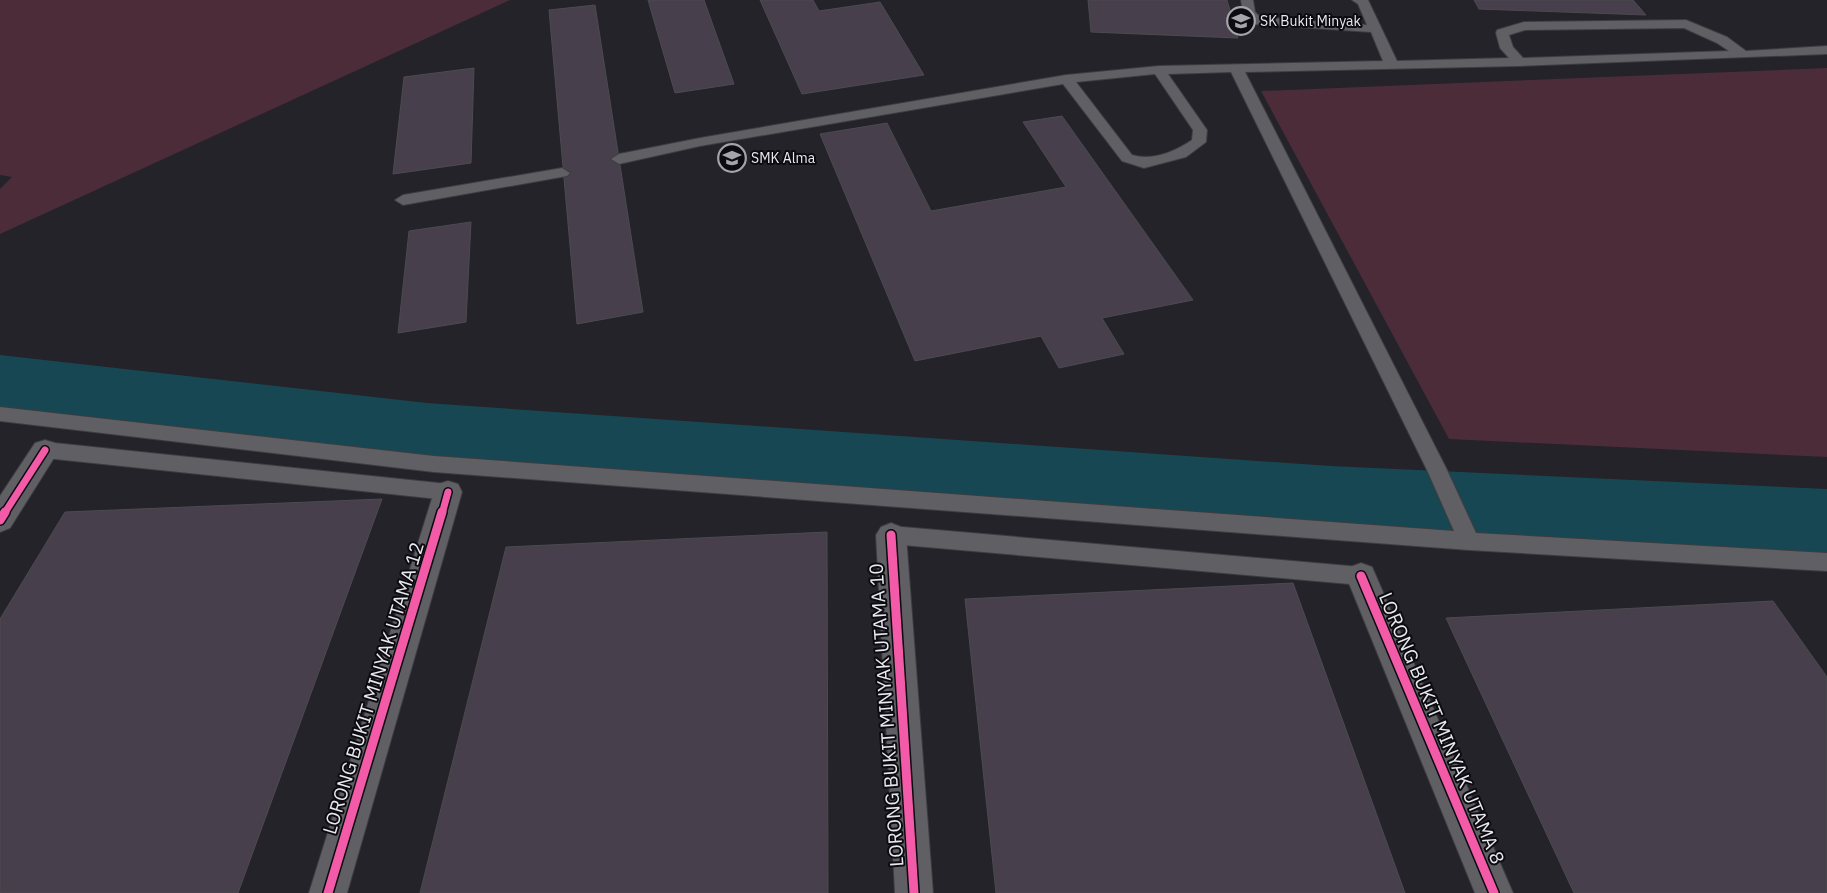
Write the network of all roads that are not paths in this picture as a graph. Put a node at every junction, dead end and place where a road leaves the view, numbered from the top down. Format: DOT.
graph roads {
  1 [pos="1247,0"];
  2 [pos="1358,0"];
  3 [pos="1376,29"];
  4 [pos="1827,50"];
  5 [pos="1743,55"];
  6 [pos="1519,62"];
  7 [pos="1392,65"];
  8 [pos="1236,68"];
  9 [pos="1158,70"];
  10 [pos="1066,79"];
  11 [pos="619,159"];
  12 [pos="562,172"];
  13 [pos="404,200"];
  14 [pos="0,414"];
  15 [pos="45,450"];
  16 [pos="448,492"];
  17 [pos="0,520"];
  18 [pos="891,536"];
  19 [pos="1469,541"];
  20 [pos="1827,562"];
  21 [pos="1361,576"];
  22 [pos="328,893"];
  23 [pos="914,893"];
  24 [pos="1494,893"];
  1 -- 3 [label="lane"];
  2 -- 3 [label="lane"];
  3 -- 7 [label="lane"];
  4 -- 5 [label="lane"];
  5 -- 6 [label="lane"];
  5 -- 6 [label="lane"];
  6 -- 7 [label="lane"];
  7 -- 8 [label="lane"];
  8 -- 9 [label="lane"];
  8 -- 19 [label="lane"];
  9 -- 10 [label="lane"];
  9 -- 10 [label="lane"];
  10 -- 11 [label="lane"];
  12 -- 13 [label="lane"];
  14 -- 19 [label="lane"];
  15 -- 16 [label="lane"];
  15 -- 17 [label="street"];
  16 -- 22 [label="street, LORONG BUKIT MINYAK UTAMA 12"];
  18 -- 21 [label="lane"];
  18 -- 23 [label="street, LORONG BUKIT MINYAK UTAMA 10"];
  19 -- 20 [label="lane"];
  21 -- 24 [label="street, LORONG BUKIT MINYAK UTAMA 8"];
}
